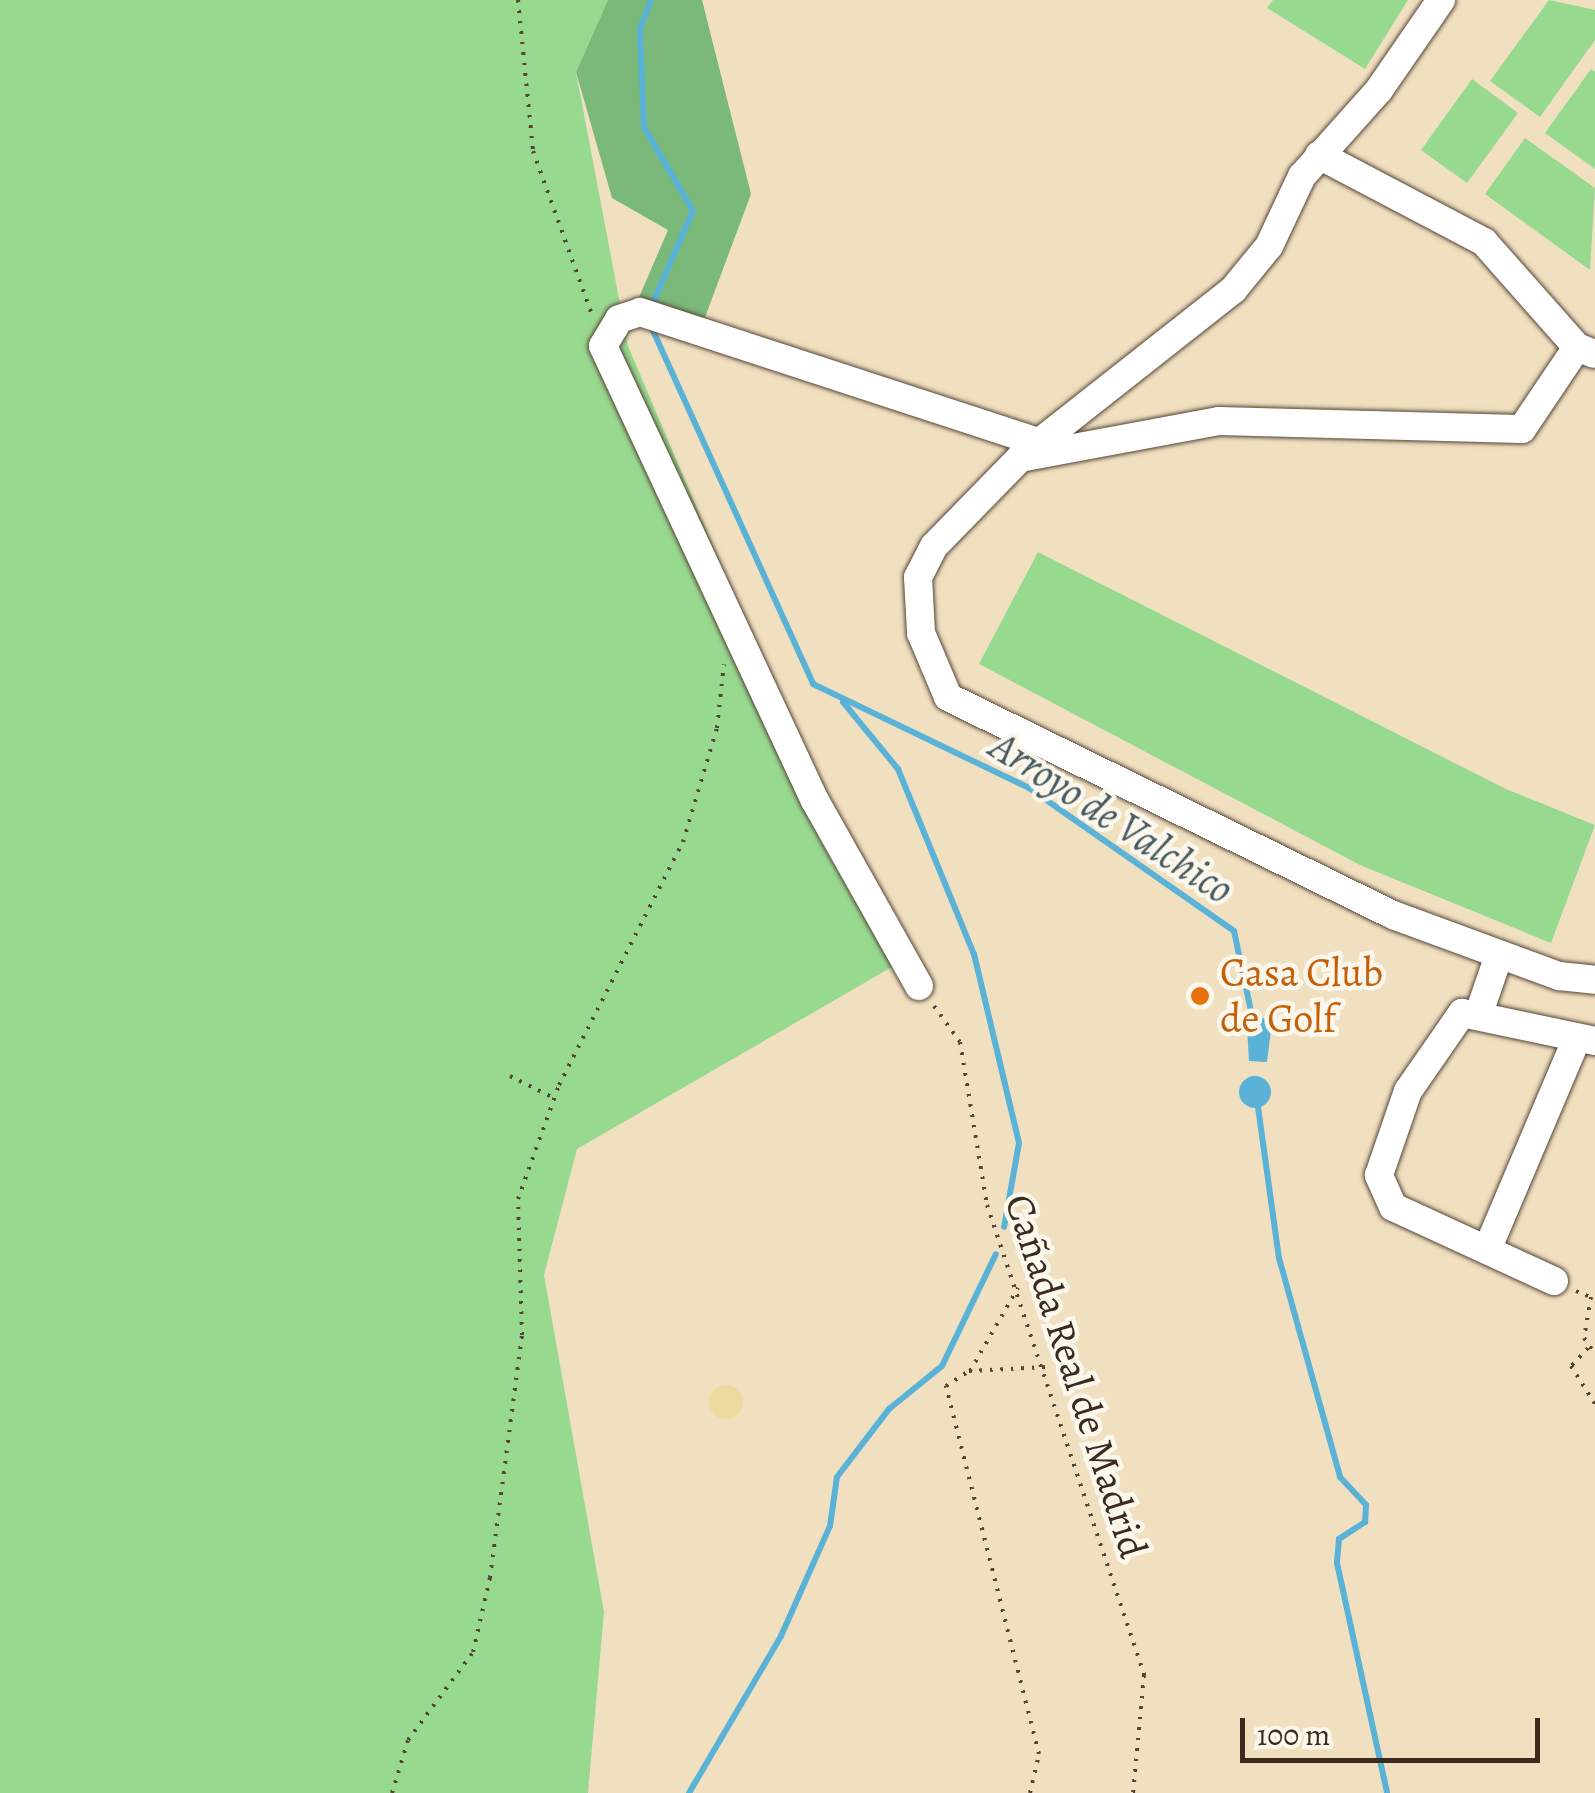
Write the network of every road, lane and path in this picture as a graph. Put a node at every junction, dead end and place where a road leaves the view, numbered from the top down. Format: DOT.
graph roads {
  1 [pos="518,0"];
  2 [pos="1441,0"];
  3 [pos="1319,154"];
  4 [pos="602,346"];
  5 [pos="1586,351"];
  6 [pos="1031,450"];
  7 [pos="724,653"];
  8 [pos="1499,955"];
  9 [pos="1595,980"];
  10 [pos="919,986"];
  11 [pos="1478,1016"];
  12 [pos="1586,1040"];
  13 [pos="510,1076"];
  14 [pos="554,1098"];
  15 [pos="1488,1250"];
  16 [pos="1554,1280"];
  17 [pos="1018,1288"];
  18 [pos="1590,1297"];
  19 [pos="1588,1348"];
  20 [pos="1595,1354"];
  21 [pos="1047,1367"];
  22 [pos="970,1372"];
  23 [pos="1595,1404"];
  24 [pos="392,1793"];
  25 [pos="1030,1793"];
  26 [pos="1133,1793"];
  1 -- 4 [label="path"];
  2 -- 3 [label="lane"];
  3 -- 5 [label="lane"];
  3 -- 6 [label="lane"];
  4 -- 6 [label="lane"];
  4 -- 10 [label="lane"];
  5 -- 6 [label="lane"];
  6 -- 8 [label="lane"];
  7 -- 14 [label="path"];
  8 -- 9 [label="lane"];
  8 -- 11 [label="lane"];
  10 -- 17 [label="path, Cañada Real de Madrid"];
  11 -- 12 [label="lane"];
  11 -- 15 [label="lane"];
  12 -- 15 [label="lane"];
  13 -- 14 [label="path"];
  14 -- 24 [label="path"];
  15 -- 16 [label="lane"];
  17 -- 21 [label="path, Cañada Real de Madrid"];
  17 -- 22 [label="path"];
  18 -- 19 [label="path"];
  19 -- 20 [label="path"];
  19 -- 23 [label="path"];
  21 -- 22 [label="path"];
  21 -- 26 [label="path, Cañada Real de Madrid"];
  22 -- 25 [label="path"];
}
